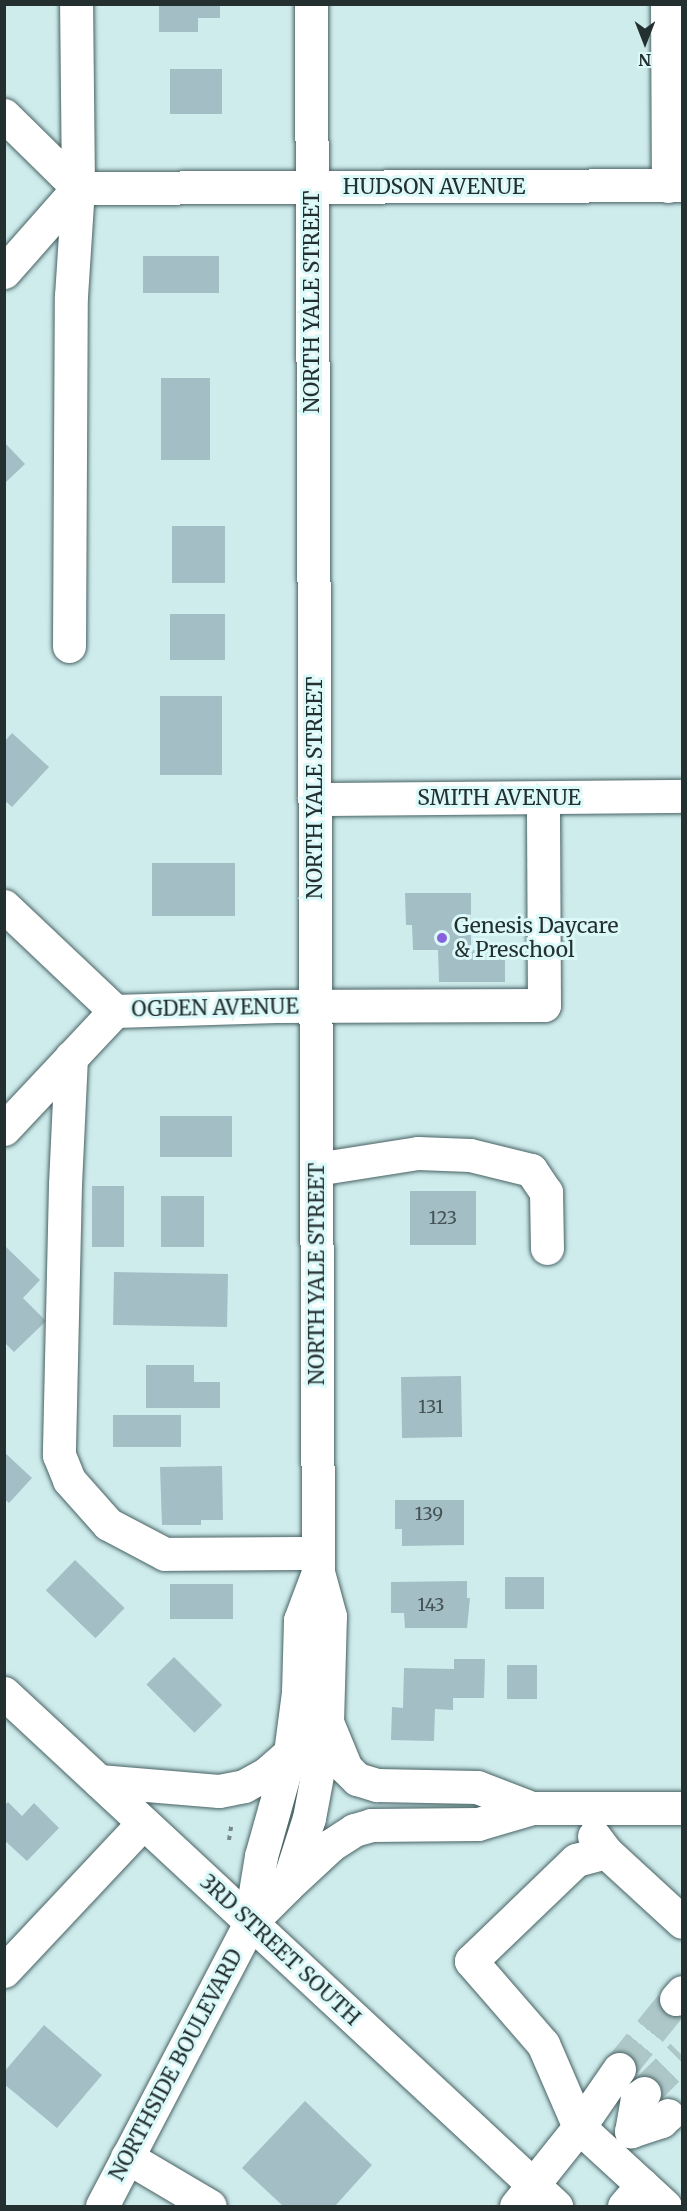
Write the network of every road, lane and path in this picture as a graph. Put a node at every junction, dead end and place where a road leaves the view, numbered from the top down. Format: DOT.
graph roads {
  1 [pos="76,4"];
  2 [pos="311,4"];
  3 [pos="667,4"];
  4 [pos="4,115"];
  5 [pos="676,185"];
  6 [pos="312,187"];
  7 [pos="78,188"];
  8 [pos="4,272"];
  9 [pos="69,646"];
  10 [pos="682,796"];
  11 [pos="543,798"];
  12 [pos="315,799"];
  13 [pos="4,906"];
  14 [pos="315,1006"];
  15 [pos="114,1011"];
  16 [pos="71,1057"];
  17 [pos="4,1129"];
  18 [pos="316,1169"];
  19 [pos="547,1248"];
  20 [pos="318,1562"];
  21 [pos="4,1693"];
  22 [pos="327,1722"];
  23 [pos="290,1754"];
  24 [pos="99,1781"];
  25 [pos="532,1808"];
  26 [pos="682,1808"];
  27 [pos="588,1809"];
  28 [pos="273,1817"];
  29 [pos="309,1818"];
  30 [pos="144,1823"];
  31 [pos="606,1852"];
  32 [pos="287,1886"];
  33 [pos="682,1922"];
  34 [pos="250,1923"];
  35 [pos="4,1971"];
  36 [pos="619,2068"];
  37 [pos="644,2093"];
  38 [pos="668,2115"];
  39 [pos="579,2127"];
  40 [pos="631,2131"];
  41 [pos="610,2156"];
  42 [pos="127,2157"];
  43 [pos="535,2200"];
  44 [pos="644,2200"];
  45 [pos="102,2206"];
  46 [pos="210,2206"];
  1 -- 7 [label="main road"];
  2 -- 6 [label="main road, NORTH YALE STREET"];
  3 -- 5 [label="main road"];
  4 -- 7 [label="main road"];
  5 -- 6 [label="main road, HUDSON AVENUE"];
  6 -- 7 [label="main road, HUDSON AVENUE"];
  6 -- 12 [label="main road, NORTH YALE STREET"];
  7 -- 8 [label="main road"];
  7 -- 9 [label="main road"];
  10 -- 11 [label="main road, SMITH AVENUE"];
  11 -- 12 [label="main road, SMITH AVENUE"];
  11 -- 14 [label="main road, OGDEN AVENUE"];
  12 -- 14 [label="main road, NORTH YALE STREET"];
  13 -- 15 [label="main road"];
  14 -- 15 [label="main road, OGDEN AVENUE"];
  14 -- 18 [label="main road, NORTH YALE STREET"];
  15 -- 16 [label="main road"];
  16 -- 17 [label="main road"];
  16 -- 20 [label="main road"];
  18 -- 19 [label="main road"];
  18 -- 20 [label="main road, NORTH YALE STREET"];
  20 -- 22 [label="main road, NORTH YALE STREET"];
  20 -- 23 [label="main road, NORTH YALE STREET"];
  21 -- 24 [label="main road, 3RD STREET SOUTH"];
  22 -- 25 [label="main road"];
  22 -- 29 [label="main road, NORTH YALE STREET"];
  23 -- 24 [label="main road"];
  23 -- 28 [label="main road, NORTH YALE STREET"];
  24 -- 30 [label="main road, 3RD STREET SOUTH"];
  25 -- 27 [label="main road"];
  25 -- 32 [label="main road"];
  26 -- 27 [label="main road"];
  27 -- 31 [label="main road"];
  28 -- 34 [label="main road, NORTHSIDE BOULEVARD"];
  29 -- 32 [label="main road, NORTHSIDE BOULEVARD"];
  30 -- 34 [label="main road, 3RD STREET SOUTH"];
  30 -- 35 [label="main road"];
  31 -- 33 [label="main road"];
  31 -- 39 [label="main road"];
  32 -- 34 [label="main road, NORTHSIDE BOULEVARD"];
  34 -- 42 [label="main road, NORTHSIDE BOULEVARD"];
  34 -- 43 [label="main road, 3RD STREET SOUTH"];
  36 -- 39 [label="main road"];
  37 -- 40 [label="main road"];
  38 -- 40 [label="main road"];
  39 -- 41 [label="main road"];
  39 -- 43 [label="main road"];
  40 -- 41 [label="main road"];
  41 -- 44 [label="main road"];
  42 -- 45 [label="main road, NORTHSIDE BOULEVARD"];
  42 -- 46 [label="main road"];
}
